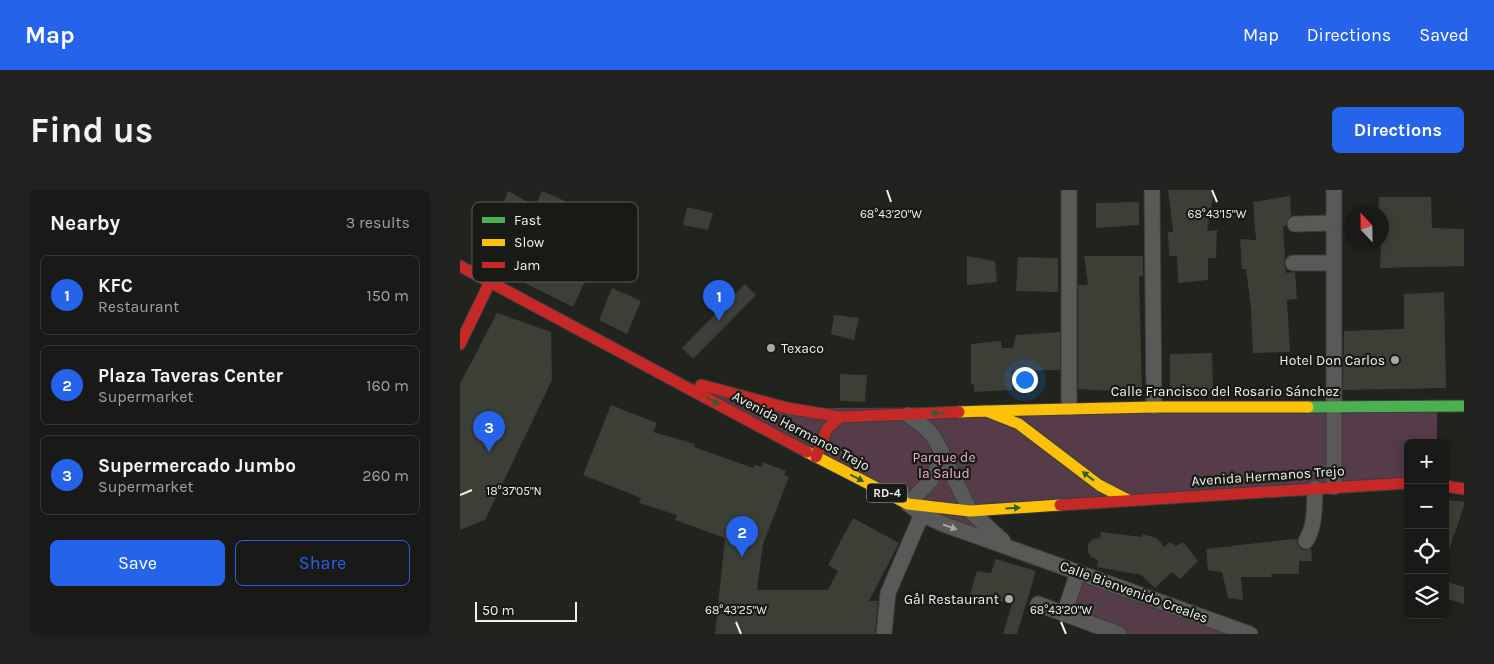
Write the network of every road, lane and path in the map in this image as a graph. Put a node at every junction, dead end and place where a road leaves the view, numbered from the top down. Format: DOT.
graph roads {
  1 [pos="1069,190"];
  2 [pos="1152,190"];
  3 [pos="1334,190"];
  4 [pos="1334,223"];
  5 [pos="1295,224"];
  6 [pos="1293,263"];
  7 [pos="1334,263"];
  8 [pos="460,266"];
  9 [pos="472,272"];
  10 [pos="490,282"];
  11 [pos="460,344"];
  12 [pos="670,378"];
  13 [pos="1333,406"];
  14 [pos="1464,406"];
  15 [pos="1154,407"];
  16 [pos="1069,408"];
  17 [pos="986,411"];
  18 [pos="906,414"];
  19 [pos="840,417"];
  20 [pos="943,456"];
  21 [pos="816,457"];
  22 [pos="1404,483"];
  23 [pos="1334,487"];
  24 [pos="1449,487"];
  25 [pos="1314,488"];
  26 [pos="1464,489"];
  27 [pos="1130,500"];
  28 [pos="908,504"];
  29 [pos="924,511"];
  30 [pos="970,511"];
  31 [pos="1306,541"];
  32 [pos="1019,551"];
  33 [pos="1078,572"];
  34 [pos="1038,604"];
  35 [pos="1064,614"];
  36 [pos="884,634"];
  37 [pos="1118,634"];
  38 [pos="1250,634"];
  1 -- 16 [label="street"];
  2 -- 15 [label="street"];
  3 -- 4 [label="street"];
  4 -- 5 [label="street"];
  4 -- 7 [label="street"];
  6 -- 7 [label="street"];
  7 -- 13 [label="street"];
  8 -- 9 [label="main road, Avenida Hermanos Trejo / RD-4"];
  10 -- 11 [label="main road"];
  10 -- 12 [label="main road, Avenida Hermanos Trejo / RD-4"];
  12 -- 19 [label="main road, Avenida Hermanos Trejo / RD-4"];
  12 -- 21 [label="main road, Avenida Hermanos Trejo / RD-4, one-way"];
  13 -- 14 [label="main road, Calle Francisco del Rosario Sánchez"];
  13 -- 15 [label="main road, Calle Francisco del Rosario Sánchez"];
  13 -- 23 [label="street"];
  15 -- 16 [label="main road, Calle Francisco del Rosario Sánchez"];
  16 -- 17 [label="main road, Calle Francisco del Rosario Sánchez"];
  17 -- 18 [label="main road, Avenida Hermanos Trejo / RD-4, one-way"];
  27 -- 17 [label="main road, Avenida Hermanos Trejo / RD-4, one-way"];
  18 -- 19 [label="main road, Avenida Hermanos Trejo / RD-4"];
  18 -- 20 [label="street, Calle Bienvenido Creales"];
  19 -- 21 [label="main road"];
  20 -- 28 [label="street"];
  20 -- 30 [label="street, Calle Bienvenido Creales"];
  21 -- 28 [label="main road, Avenida Hermanos Trejo / RD-4, one-way"];
  22 -- 23 [label="main road, Avenida Hermanos Trejo / RD-4"];
  23 -- 25 [label="main road, Avenida Hermanos Trejo / RD-4"];
  24 -- 26 [label="main road"];
  25 -- 27 [label="main road, Avenida Hermanos Trejo / RD-4"];
  25 -- 31 [label="street"];
  30 -- 27 [label="main road, Avenida Hermanos Trejo / RD-4, one-way"];
  28 -- 29 [label="street, Calle Bienvenido Creales"];
  29 -- 30 [label="main road, Avenida Hermanos Trejo / RD-4"];
  29 -- 32 [label="street, Calle Bienvenido Creales, one-way"];
  29 -- 36 [label="street"];
  30 -- 32 [label="street, Calle Bienvenido Creales"];
  32 -- 33 [label="street, Calle Bienvenido Creales"];
  33 -- 35 [label="street"];
  33 -- 38 [label="street, Calle Bienvenido Creales"];
  34 -- 35 [label="street"];
  35 -- 37 [label="street"];
}
